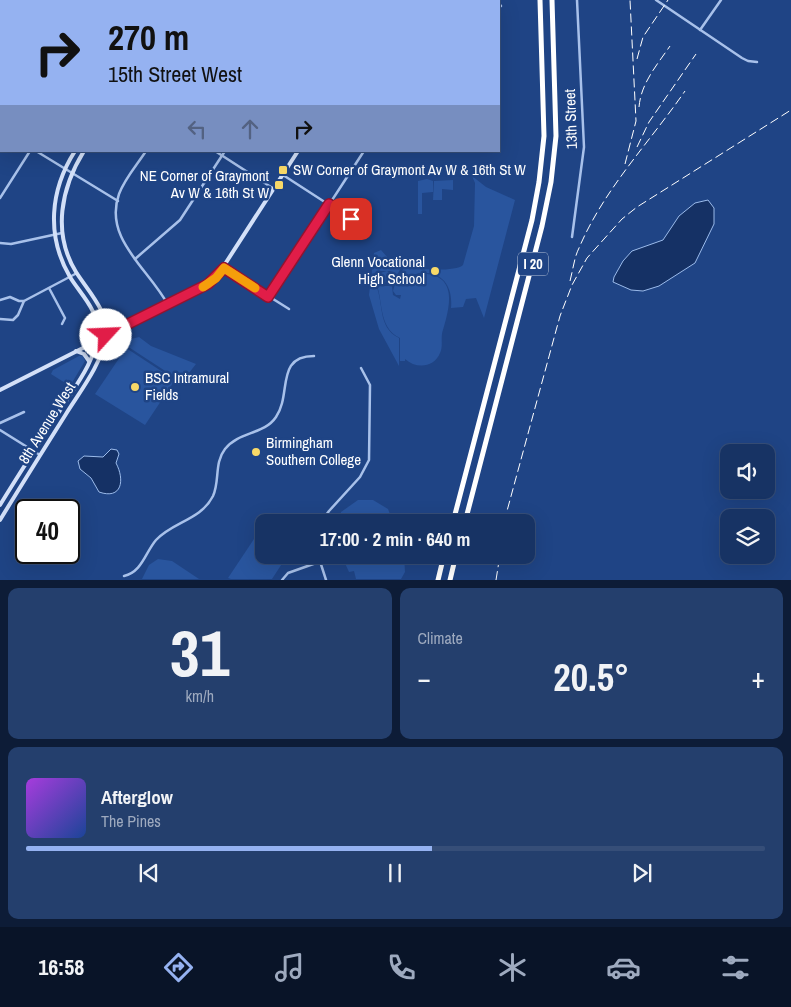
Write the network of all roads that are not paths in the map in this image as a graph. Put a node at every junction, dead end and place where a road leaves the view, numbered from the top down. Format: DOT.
graph roads {
  1 [pos="540,0"];
  2 [pos="552,0"];
  3 [pos="577,0"];
  4 [pos="656,0"];
  5 [pos="721,0"];
  6 [pos="700,30"];
  7 [pos="757,62"];
  8 [pos="29,152"];
  9 [pos="38,152"];
  10 [pos="74,152"];
  11 [pos="83,152"];
  12 [pos="145,152"];
  13 [pos="216,152"];
  14 [pos="224,152"];
  15 [pos="297,152"];
  16 [pos="363,152"];
  17 [pos="222,156"];
  18 [pos="64,168"];
  19 [pos="71,172"];
  20 [pos="283,175"];
  21 [pos="274,189"];
  22 [pos="0,198"];
  23 [pos="118,201"];
  24 [pos="329,204"];
  25 [pos="351,219"];
  26 [pos="62,233"];
  27 [pos="54,234"];
  28 [pos="572,237"];
  29 [pos="0,243"];
  30 [pos="135,259"];
  31 [pos="224,268"];
  32 [pos="77,273"];
  33 [pos="70,277"];
  34 [pos="49,288"];
  35 [pos="268,297"];
  36 [pos="0,300"];
  37 [pos="24,301"];
  38 [pos="168,305"];
  39 [pos="289,309"];
  40 [pos="0,319"];
  41 [pos="62,324"];
  42 [pos="106,335"];
  43 [pos="96,341"];
  44 [pos="76,351"];
  45 [pos="314,356"];
  46 [pos="89,362"];
  47 [pos="361,368"];
  48 [pos="0,390"];
  49 [pos="24,412"];
  50 [pos="0,423"];
  51 [pos="0,430"];
  52 [pos="34,451"];
  53 [pos="40,456"];
  54 [pos="0,505"];
  55 [pos="327,514"];
  56 [pos="455,514"];
  57 [pos="467,514"];
  58 [pos="0,520"];
  59 [pos="313,564"];
  60 [pos="320,564"];
  61 [pos="442,564"];
  62 [pos="454,564"];
  63 [pos="124,576"];
  64 [pos="282,580"];
  65 [pos="326,580"];
  66 [pos="438,580"];
  67 [pos="450,580"];
  1 -- 56 [label="highway, I 20"];
  2 -- 57 [label="highway, I 20"];
  3 -- 28 [label="street, 13th Street"];
  4 -- 6 [label="street"];
  5 -- 6 [label="street"];
  6 -- 7 [label="street"];
  8 -- 22 [label="street"];
  9 -- 18 [label="street"];
  10 -- 18 [label="main road"];
  11 -- 19 [label="main road"];
  12 -- 23 [label="street"];
  13 -- 17 [label="street"];
  14 -- 17 [label="street"];
  15 -- 20 [label="main road"];
  16 -- 24 [label="street"];
  17 -- 21 [label="street"];
  17 -- 30 [label="street"];
  18 -- 19 [label="street"];
  18 -- 27 [label="main road"];
  19 -- 23 [label="street"];
  19 -- 26 [label="main road"];
  20 -- 21 [label="main road"];
  20 -- 24 [label="street"];
  21 -- 31 [label="main road"];
  23 -- 30 [label="street"];
  24 -- 25 [label="street"];
  24 -- 35 [label="street"];
  26 -- 27 [label="street"];
  26 -- 32 [label="main road"];
  27 -- 29 [label="street"];
  27 -- 33 [label="main road"];
  30 -- 38 [label="street"];
  31 -- 35 [label="street"];
  31 -- 38 [label="main road"];
  32 -- 33 [label="street"];
  32 -- 42 [label="main road"];
  33 -- 34 [label="street"];
  33 -- 43 [label="main road"];
  34 -- 37 [label="street"];
  34 -- 41 [label="street"];
  35 -- 39 [label="street"];
  36 -- 37 [label="street"];
  37 -- 40 [label="street"];
  38 -- 42 [label="main road"];
  42 -- 43 [label="main road"];
  42 -- 53 [label="main road, 8th Avenue West"];
  43 -- 44 [label="main road"];
  43 -- 46 [label="main road, 8th Avenue West"];
  44 -- 46 [label="main road"];
  44 -- 48 [label="main road"];
  45 -- 63 [label="street"];
  46 -- 52 [label="main road, 8th Avenue West"];
  47 -- 55 [label="street"];
  49 -- 50 [label="street"];
  51 -- 52 [label="street"];
  52 -- 53 [label="street"];
  52 -- 54 [label="main road, 8th Avenue West"];
  53 -- 58 [label="main road, 8th Avenue West"];
  59 -- 64 [label="street"];
  60 -- 65 [label="street"];
  61 -- 66 [label="highway"];
  62 -- 67 [label="highway"];
}
